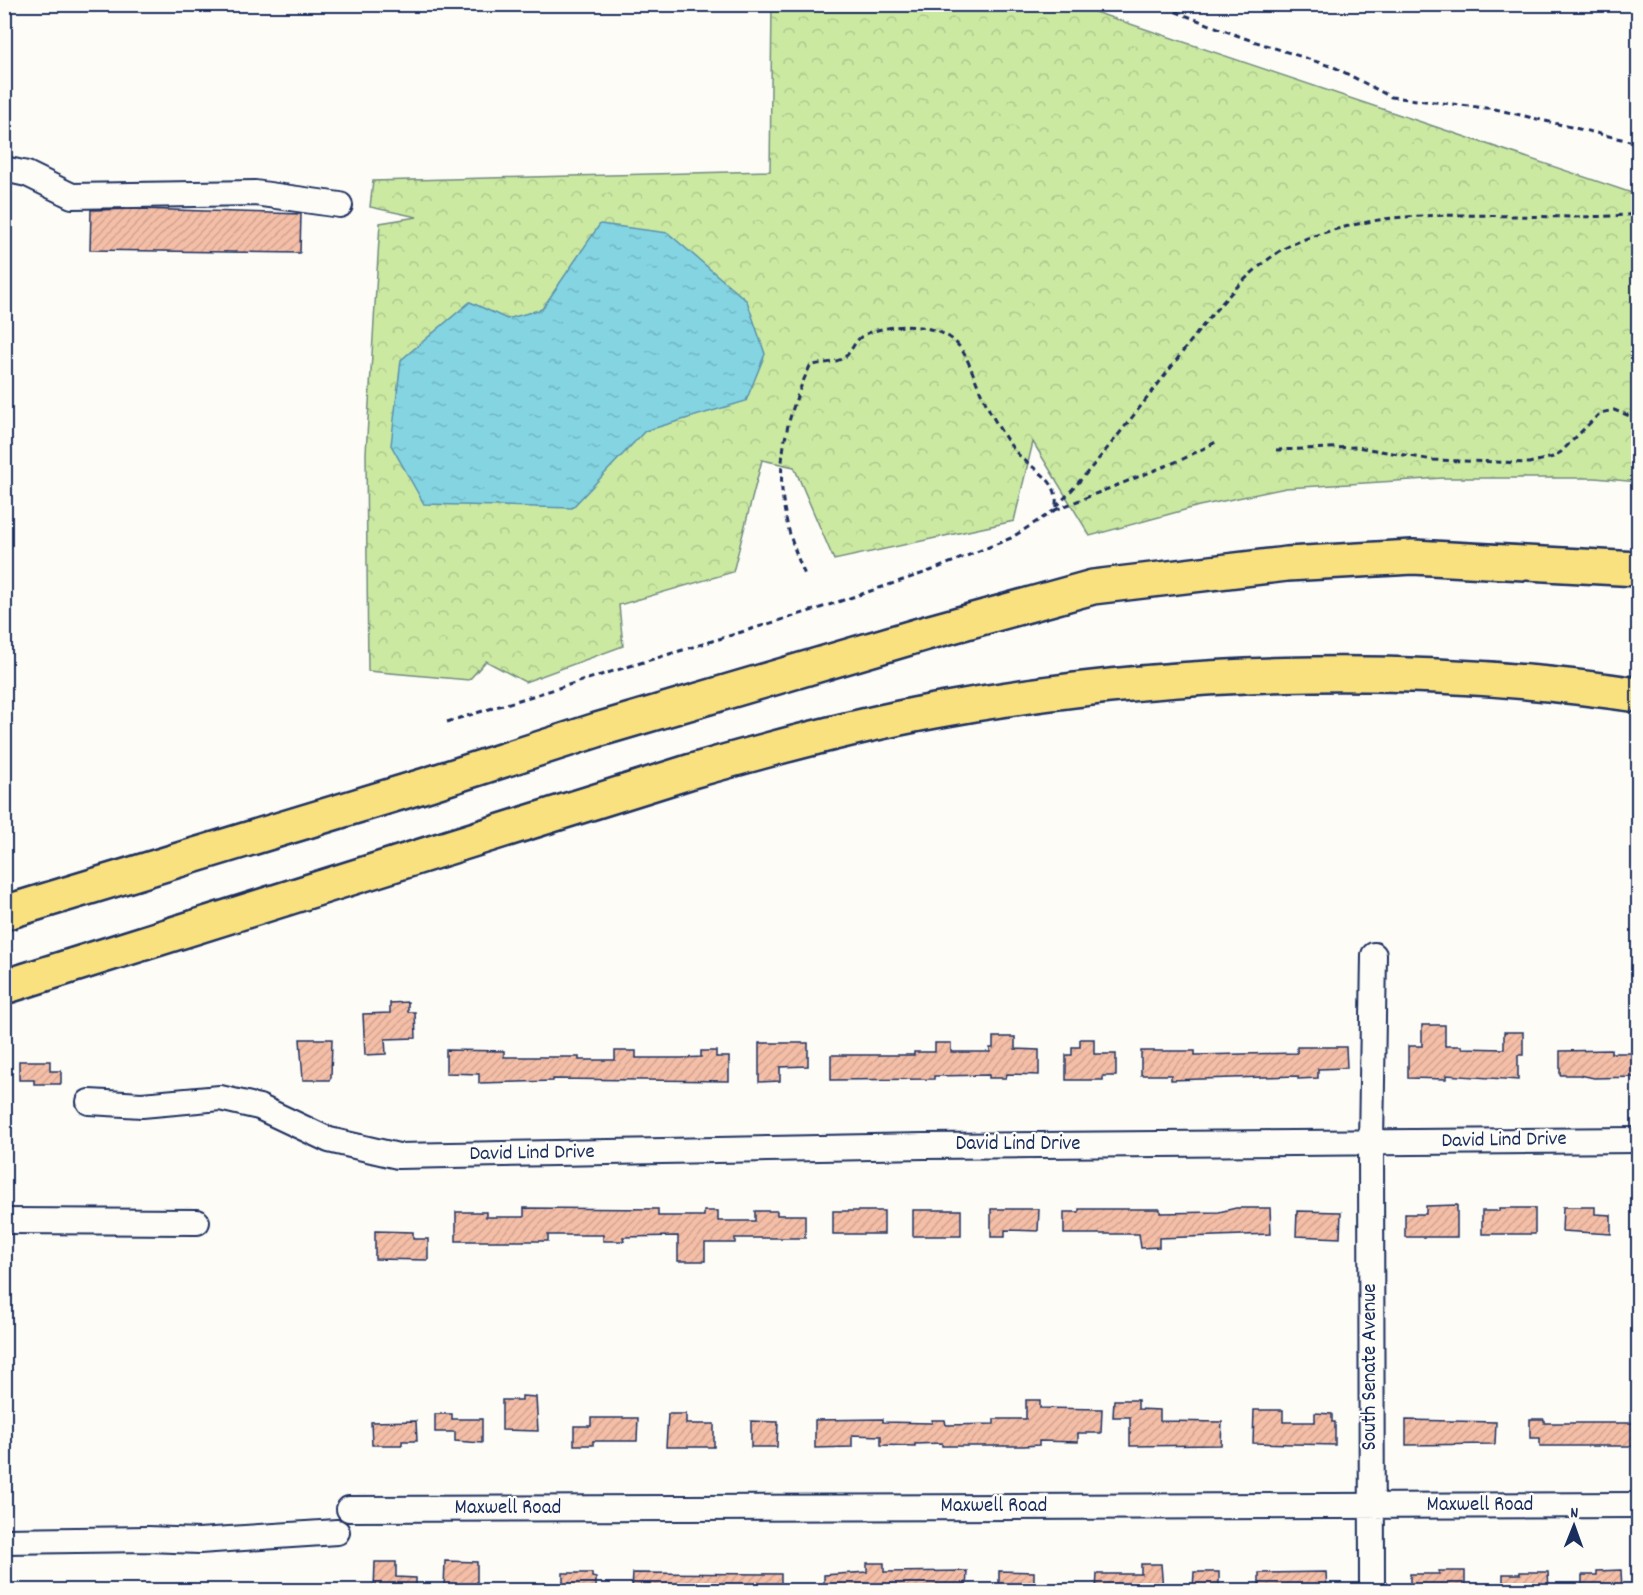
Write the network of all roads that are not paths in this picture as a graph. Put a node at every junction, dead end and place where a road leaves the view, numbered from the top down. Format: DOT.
graph roads {
  1 [pos="4,169"];
  2 [pos="340,205"];
  3 [pos="1638,569"];
  4 [pos="1638,695"];
  5 [pos="4,913"];
  6 [pos="1374,955"];
  7 [pos="4,987"];
  8 [pos="89,1102"];
  9 [pos="1638,1140"];
  10 [pos="1371,1143"];
  11 [pos="4,1221"];
  12 [pos="197,1222"];
  13 [pos="1638,1505"];
  14 [pos="1371,1506"];
  15 [pos="349,1509"];
  16 [pos="337,1532"];
  17 [pos="4,1541"];
  18 [pos="1372,1590"];
  1 -- 2 [label="street"];
  3 -- 5 [label="highway"];
  4 -- 7 [label="highway"];
  6 -- 10 [label="street, South Senate Avenue"];
  8 -- 10 [label="street, David Lind Drive"];
  9 -- 10 [label="street, David Lind Drive"];
  10 -- 14 [label="street, South Senate Avenue"];
  11 -- 12 [label="street"];
  13 -- 14 [label="street, Maxwell Road"];
  14 -- 15 [label="street, Maxwell Road"];
  14 -- 18 [label="street, South Senate Avenue"];
  16 -- 17 [label="street"];
}
